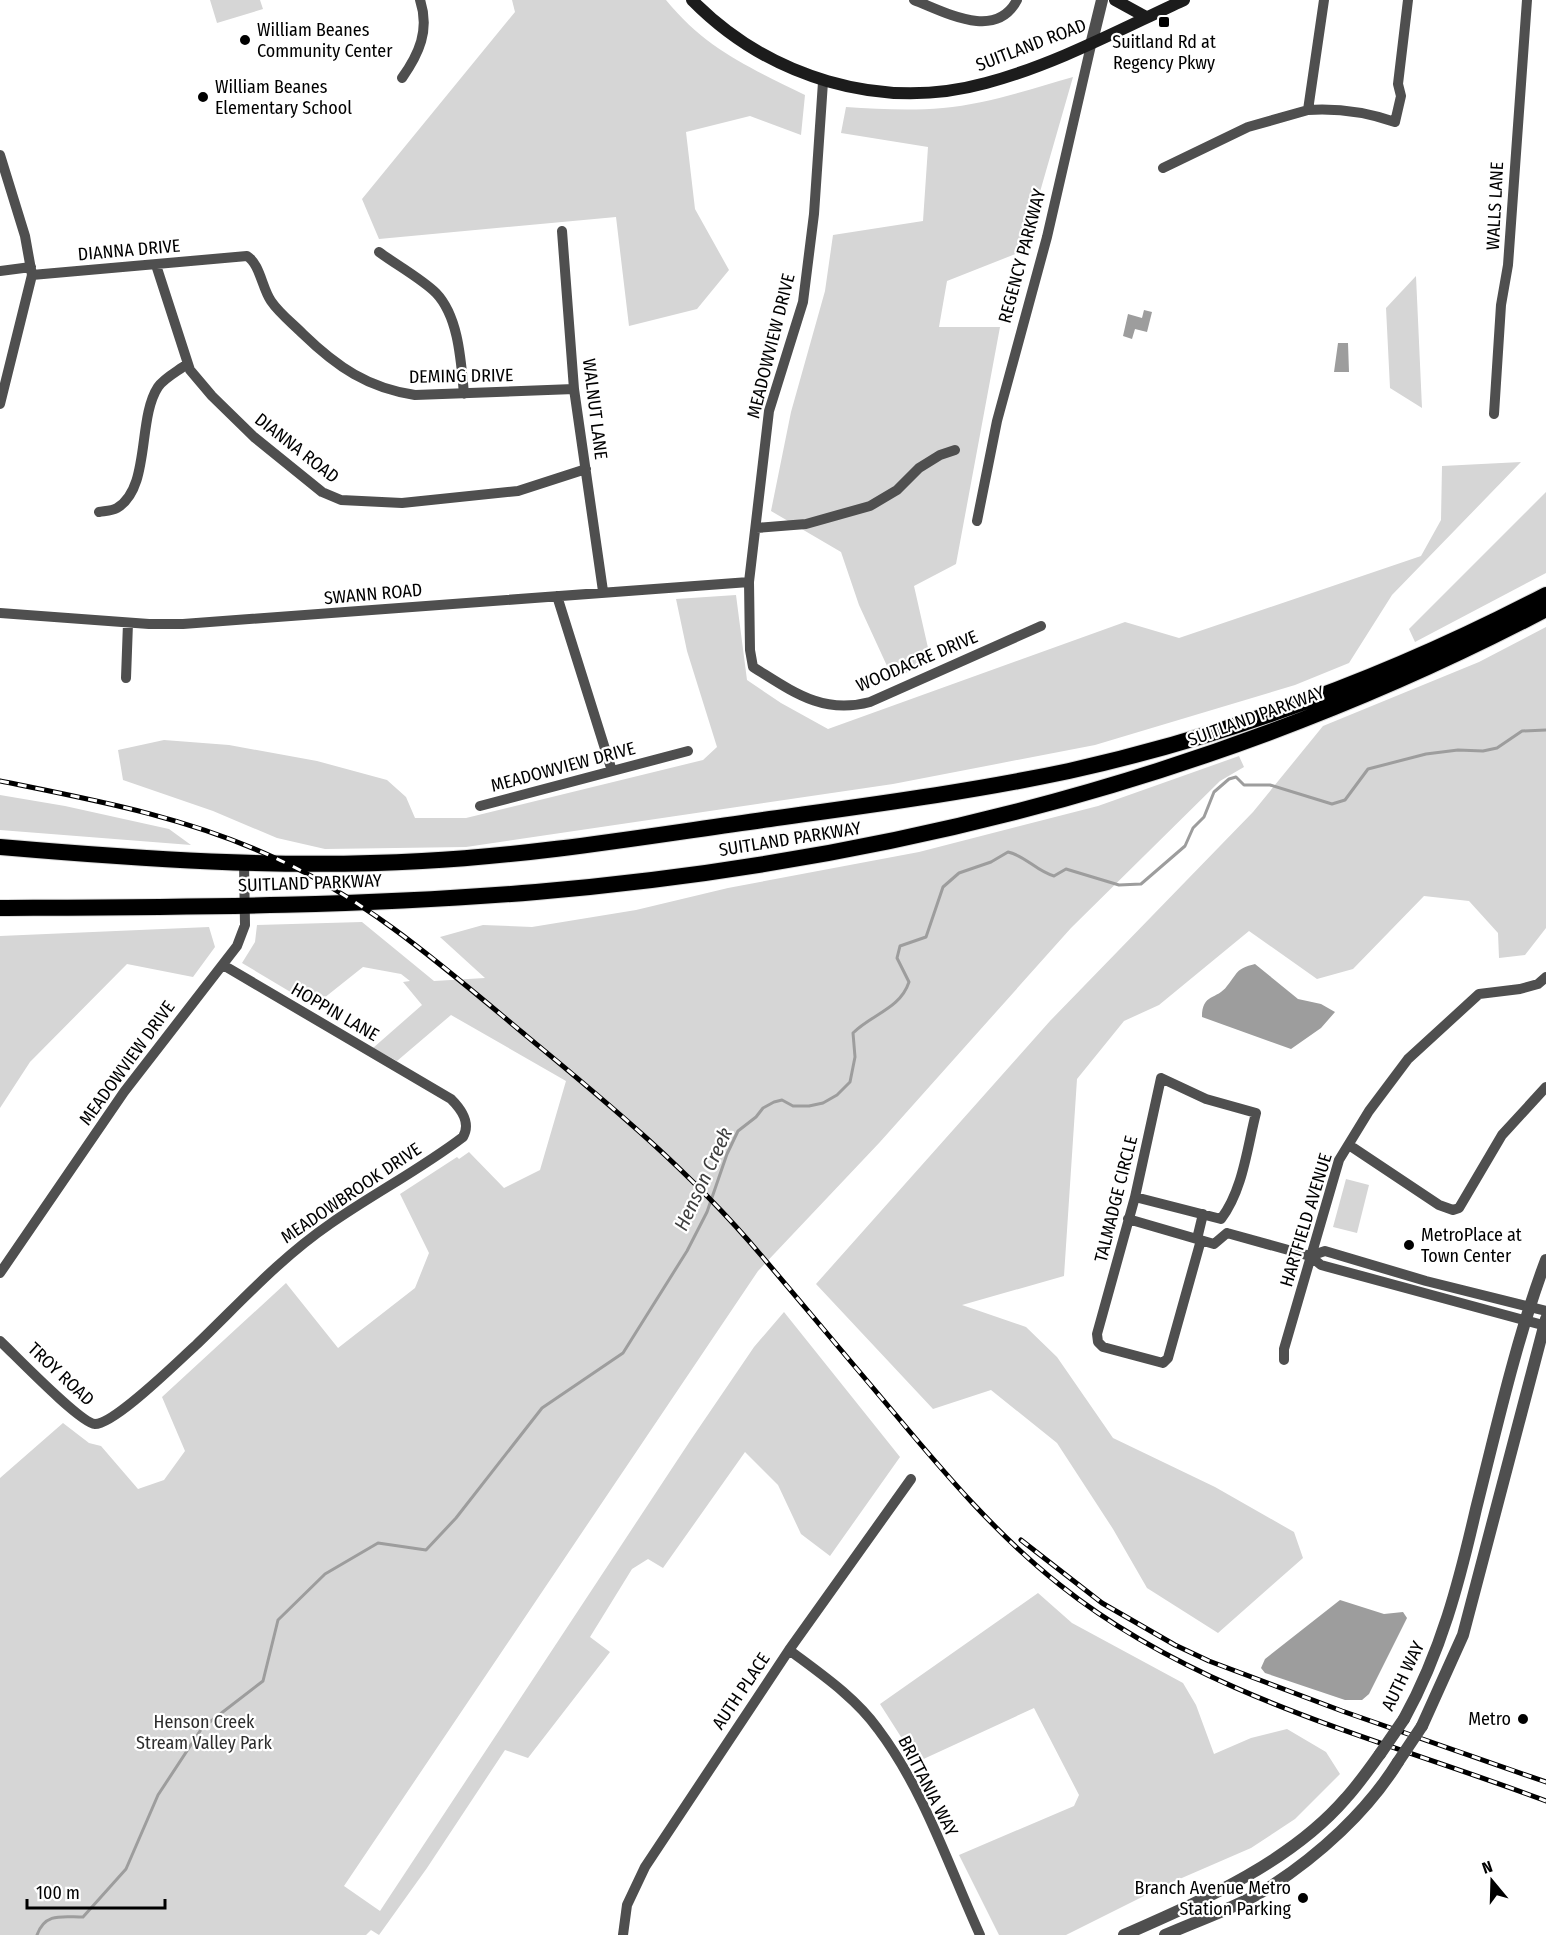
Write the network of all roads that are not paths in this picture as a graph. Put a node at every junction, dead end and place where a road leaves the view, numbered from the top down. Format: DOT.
graph roads {
  1 [pos="420,0"];
  2 [pos="692,0"];
  3 [pos="914,0"];
  4 [pos="1017,0"];
  5 [pos="1102,0"];
  6 [pos="1115,0"];
  7 [pos="1184,0"];
  8 [pos="1324,0"];
  9 [pos="1408,0"];
  10 [pos="1527,0"];
  11 [pos="1146,17"];
  12 [pos="1092,41"];
  13 [pos="402,78"];
  14 [pos="823,82"];
  15 [pos="1308,110"];
  16 [pos="0,155"];
  17 [pos="1163,168"];
  18 [pos="562,231"];
  19 [pos="379,252"];
  20 [pos="230,257"];
  21 [pos="156,264"];
  22 [pos="0,271"];
  23 [pos="32,271"];
  24 [pos="187,364"];
  25 [pos="574,389"];
  26 [pos="464,394"];
  27 [pos="0,404"];
  28 [pos="1494,414"];
  29 [pos="956,450"];
  30 [pos="586,469"];
  31 [pos="99,512"];
  32 [pos="977,521"];
  33 [pos="756,528"];
  34 [pos="749,582"];
  35 [pos="603,591"];
  36 [pos="1546,595"];
  37 [pos="557,596"];
  38 [pos="1546,609"];
  39 [pos="0,613"];
  40 [pos="128,623"];
  41 [pos="1041,626"];
  42 [pos="126,678"];
  43 [pos="688,751"];
  44 [pos="612,771"];
  45 [pos="480,806"];
  46 [pos="0,847"];
  47 [pos="244,862"];
  48 [pos="244,905"];
  49 [pos="0,908"];
  50 [pos="223,965"];
  51 [pos="1546,977"];
  52 [pos="431,1086"];
  53 [pos="1546,1087"];
  54 [pos="1349,1145"];
  55 [pos="1135,1197"];
  56 [pos="1203,1214"];
  57 [pos="1221,1219"];
  58 [pos="1128,1220"];
  59 [pos="1227,1233"];
  60 [pos="1199,1240"];
  61 [pos="1311,1256"];
  62 [pos="1546,1260"];
  63 [pos="1396,1272"];
  64 [pos="0,1274"];
  65 [pos="1394,1284"];
  66 [pos="1531,1305"];
  67 [pos="1546,1311"];
  68 [pos="1525,1320"];
  69 [pos="1546,1324"];
  70 [pos="0,1341"];
  71 [pos="1284,1360"];
  72 [pos="161,1378"];
  73 [pos="911,1479"];
  74 [pos="789,1650"];
  75 [pos="623,1935"];
  76 [pos="980,1935"];
  77 [pos="1124,1935"];
  78 [pos="1165,1935"];
  1 -- 13 [label="street"];
  2 -- 14 [label="main road, SUITLAND ROAD"];
  3 -- 4 [label="street"];
  5 -- 12 [label="street, REGENCY PARKWAY"];
  6 -- 11 [label="main road"];
  7 -- 11 [label="main road, SUITLAND ROAD"];
  8 -- 15 [label="street"];
  9 -- 15 [label="street"];
  10 -- 28 [label="street, WALLS LANE"];
  11 -- 12 [label="main road, SUITLAND ROAD"];
  12 -- 14 [label="main road, SUITLAND ROAD"];
  12 -- 32 [label="street, REGENCY PARKWAY"];
  14 -- 33 [label="street, MEADOWVIEW DRIVE"];
  15 -- 17 [label="street"];
  16 -- 23 [label="street"];
  18 -- 25 [label="street, WALNUT LANE"];
  19 -- 26 [label="street"];
  20 -- 21 [label="street, DIANNA DRIVE"];
  20 -- 26 [label="street, DEMING DRIVE"];
  21 -- 23 [label="street, DIANNA DRIVE"];
  21 -- 24 [label="street, DIANNA ROAD"];
  22 -- 23 [label="street, DIANNA DRIVE"];
  23 -- 27 [label="street"];
  24 -- 30 [label="street, DIANNA ROAD"];
  24 -- 31 [label="street"];
  25 -- 26 [label="street, DEMING DRIVE"];
  25 -- 30 [label="street, WALNUT LANE"];
  29 -- 33 [label="street"];
  30 -- 35 [label="street, WALNUT LANE"];
  33 -- 34 [label="street, MEADOWVIEW DRIVE"];
  34 -- 35 [label="street, SWANN ROAD"];
  34 -- 41 [label="street, WOODACRE DRIVE"];
  35 -- 37 [label="street, SWANN ROAD"];
  36 -- 47 [label="highway, SUITLAND PARKWAY"];
  37 -- 40 [label="street, SWANN ROAD"];
  37 -- 44 [label="street"];
  38 -- 48 [label="highway, SUITLAND PARKWAY"];
  39 -- 40 [label="street, SWANN ROAD"];
  40 -- 42 [label="street"];
  43 -- 44 [label="street, MEADOWVIEW DRIVE"];
  44 -- 45 [label="street, MEADOWVIEW DRIVE"];
  46 -- 47 [label="highway, SUITLAND PARKWAY"];
  47 -- 48 [label="street, MEADOWVIEW DRIVE"];
  48 -- 49 [label="highway, SUITLAND PARKWAY"];
  48 -- 50 [label="street, MEADOWVIEW DRIVE"];
  50 -- 52 [label="street, HOPPIN LANE"];
  50 -- 64 [label="street, MEADOWVIEW DRIVE"];
  51 -- 54 [label="street, HARTFIELD AVENUE"];
  52 -- 72 [label="street, MEADOWBROOK DRIVE"];
  53 -- 54 [label="street"];
  54 -- 61 [label="street, HARTFIELD AVENUE"];
  55 -- 56 [label="street"];
  55 -- 57 [label="street, TALMADGE CIRCLE"];
  55 -- 58 [label="street, TALMADGE CIRCLE"];
  56 -- 57 [label="street"];
  56 -- 60 [label="street"];
  57 -- 59 [label="street"];
  58 -- 60 [label="street"];
  58 -- 60 [label="street, TALMADGE CIRCLE"];
  59 -- 60 [label="street"];
  59 -- 61 [label="street"];
  61 -- 63 [label="street"];
  61 -- 65 [label="street"];
  61 -- 71 [label="street, HARTFIELD AVENUE"];
  62 -- 66 [label="street, AUTH WAY"];
  63 -- 65 [label="street"];
  63 -- 66 [label="street"];
  65 -- 68 [label="street"];
  66 -- 67 [label="street"];
  66 -- 68 [label="street, AUTH WAY"];
  68 -- 69 [label="street"];
  68 -- 77 [label="street, AUTH WAY, bridge"];
  69 -- 78 [label="street, bridge"];
  70 -- 72 [label="street, TROY ROAD"];
  73 -- 74 [label="street, AUTH PLACE"];
  74 -- 75 [label="street, AUTH PLACE"];
  74 -- 76 [label="street, BRITTANIA WAY"];
}
